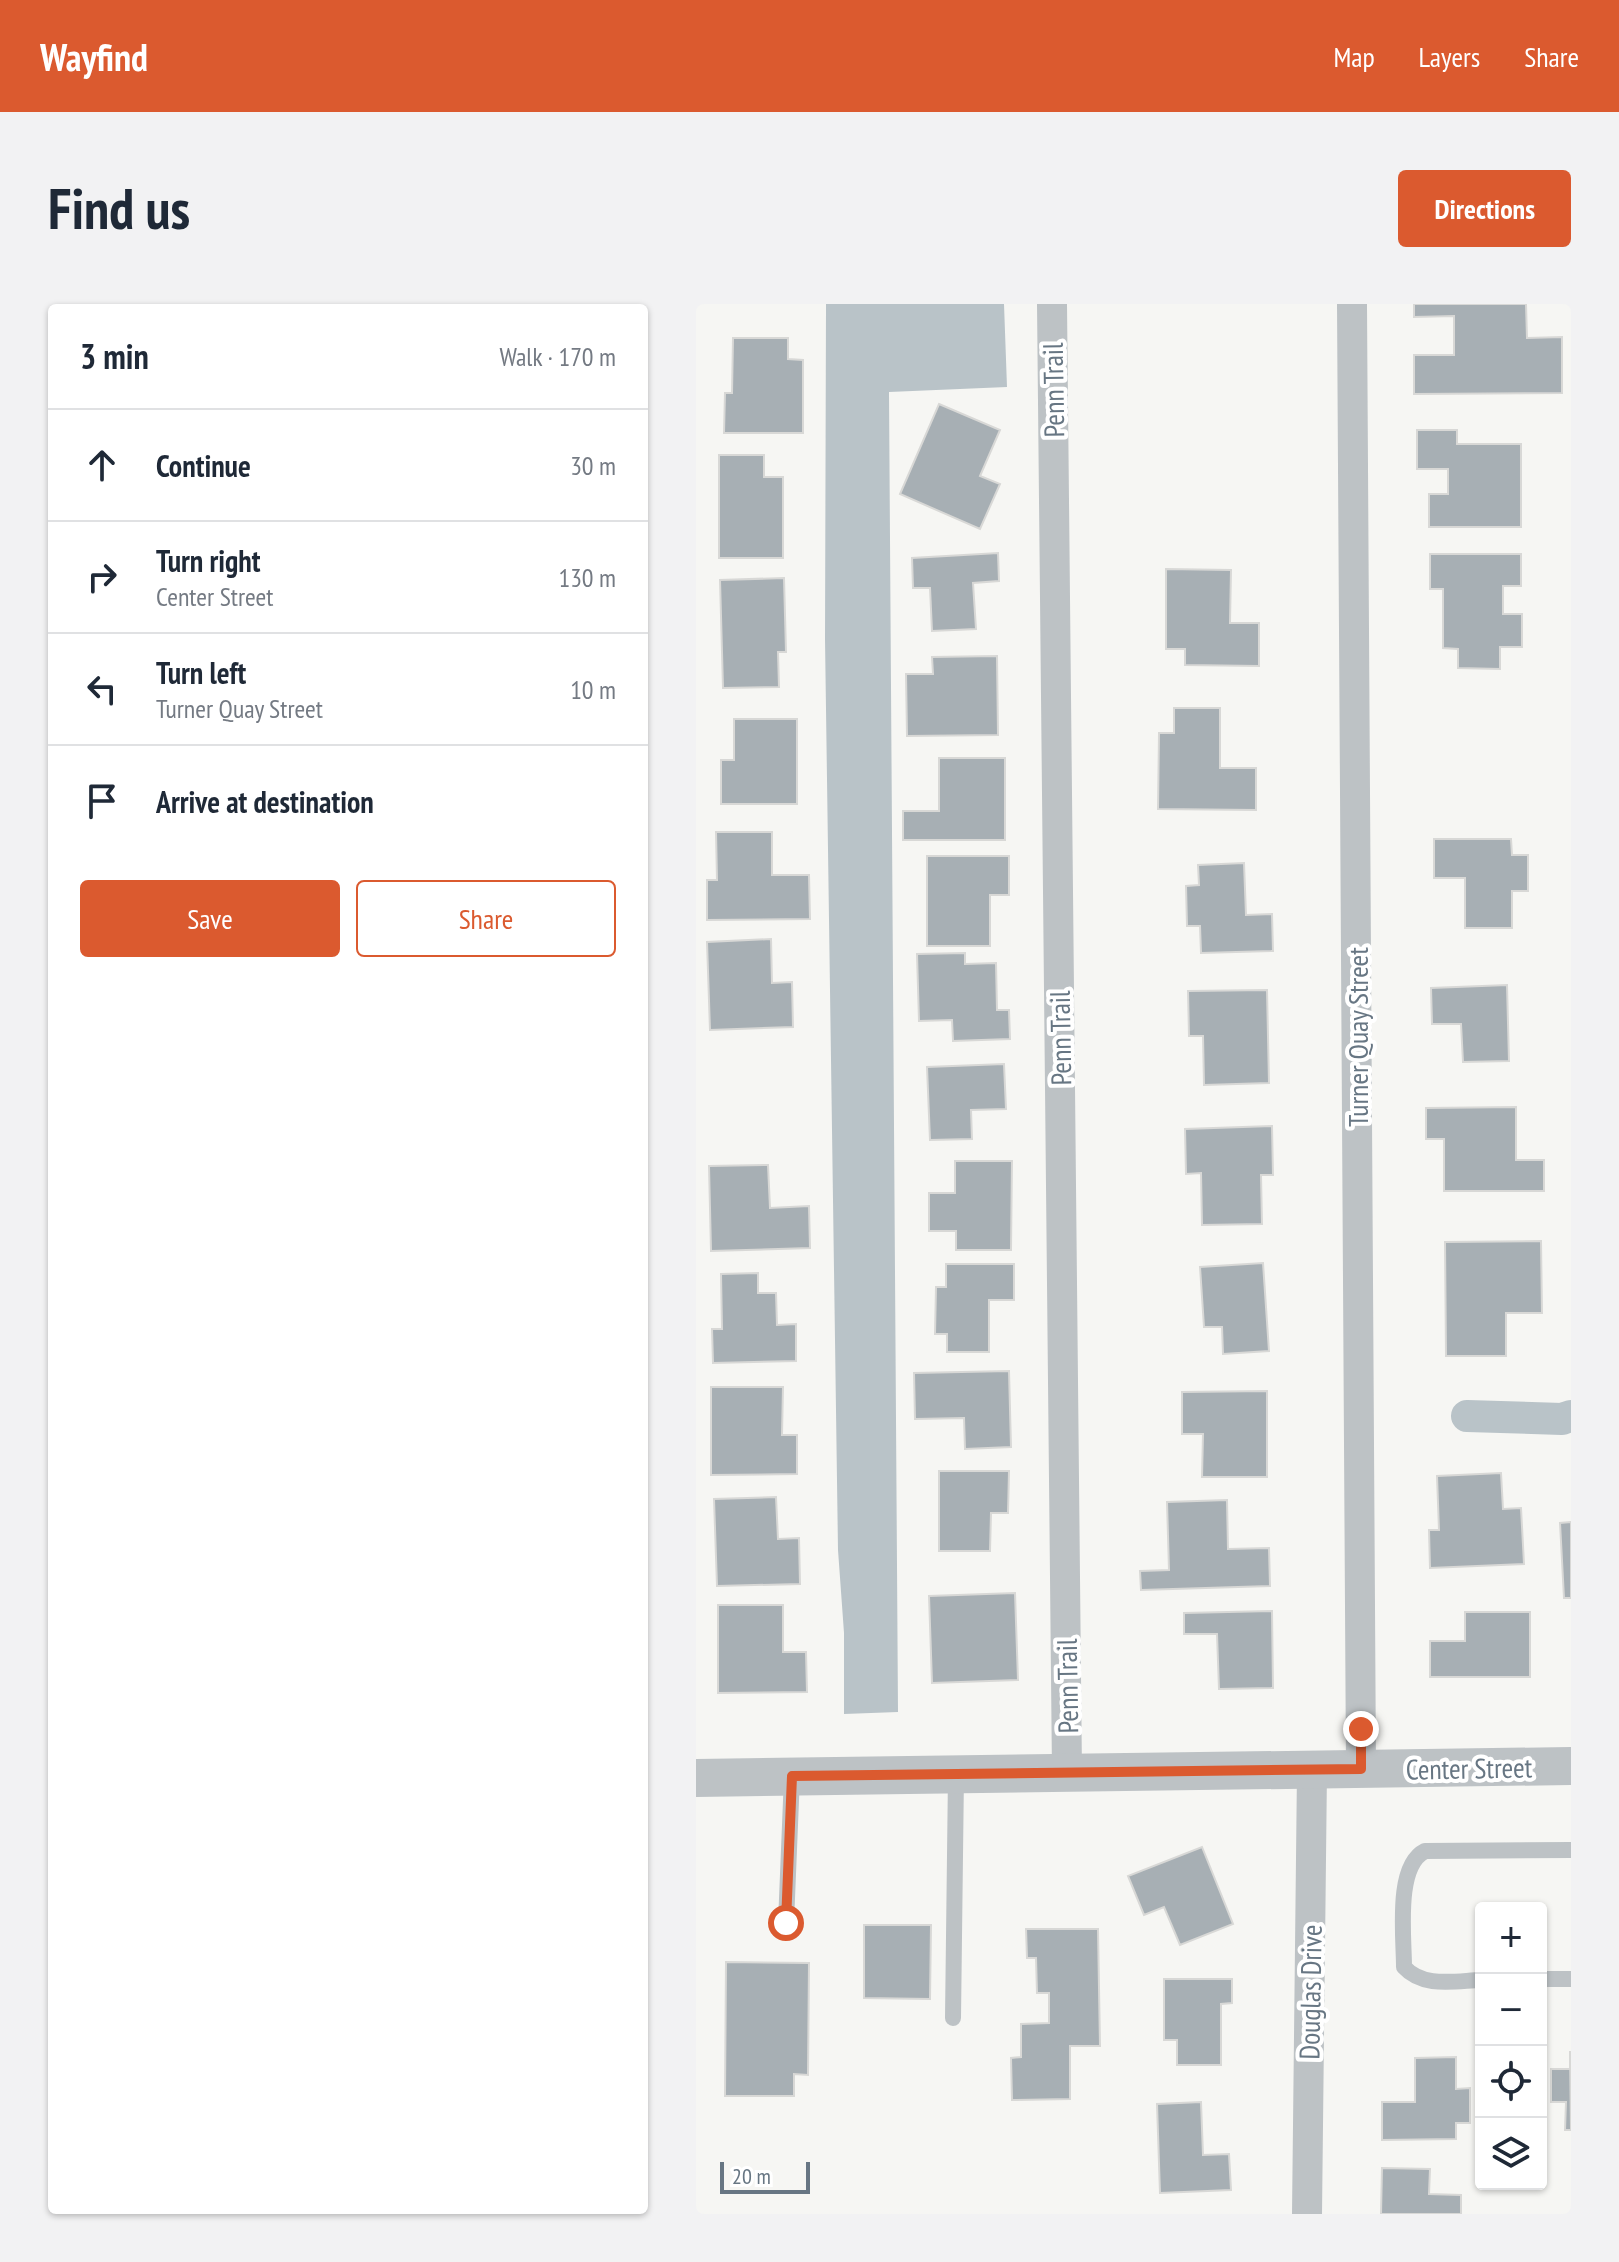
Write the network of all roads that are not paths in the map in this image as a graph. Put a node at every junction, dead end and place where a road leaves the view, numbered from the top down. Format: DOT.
graph roads {
  1 [pos="1052,304"];
  2 [pos="1352,304"];
  3 [pos="1571,1766"];
  4 [pos="1361,1769"];
  5 [pos="1312,1770"];
  6 [pos="1067,1773"];
  7 [pos="956,1774"];
  8 [pos="792,1776"];
  9 [pos="696,1778"];
  10 [pos="1571,1850"];
  11 [pos="786,1923"];
  12 [pos="1547,1979"];
  13 [pos="1571,1979"];
  14 [pos="1475,1980"];
  15 [pos="953,2018"];
  16 [pos="1307,2214"];
  1 -- 6 [label="street, Penn Trail"];
  2 -- 4 [label="street, Turner Quay Street"];
  3 -- 4 [label="street, Center Street"];
  4 -- 5 [label="street, Center Street"];
  5 -- 6 [label="street, Center Street"];
  5 -- 16 [label="street, Douglas Drive"];
  6 -- 7 [label="street, Center Street"];
  7 -- 8 [label="street, Center Street"];
  7 -- 15 [label="lane"];
  8 -- 9 [label="street, Center Street"];
  8 -- 11 [label="lane"];
  10 -- 14 [label="lane"];
  12 -- 13 [label="lane"];
}
